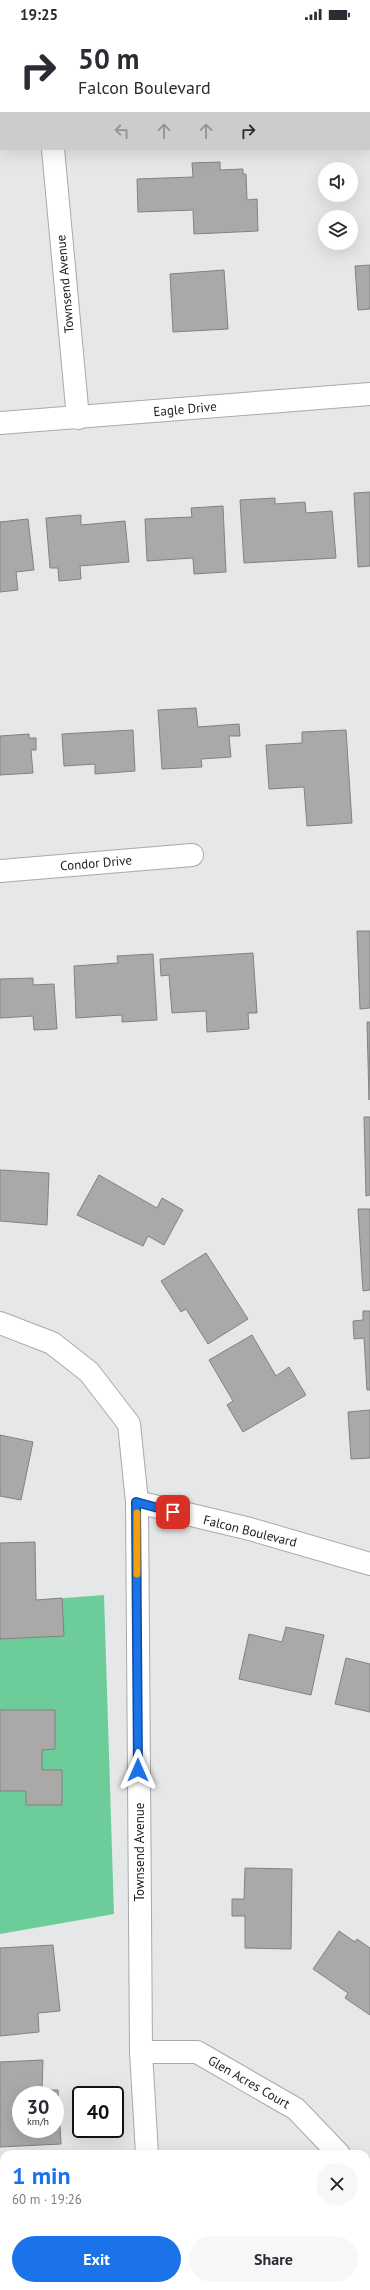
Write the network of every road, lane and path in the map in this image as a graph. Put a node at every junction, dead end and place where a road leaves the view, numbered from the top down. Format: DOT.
graph roads {
  1 [pos="53,150"];
  2 [pos="370,394"];
  3 [pos="78,418"];
  4 [pos="0,423"];
  5 [pos="192,855"];
  6 [pos="0,871"];
  7 [pos="0,1323"];
  8 [pos="136,1502"];
  9 [pos="370,1564"];
  10 [pos="140,2052"];
  11 [pos="147,2150"];
  12 [pos="335,2150"];
  1 -- 3 [label="street, Townsend Avenue"];
  2 -- 3 [label="street, Eagle Drive"];
  3 -- 4 [label="street, Eagle Drive"];
  5 -- 6 [label="street, Condor Drive"];
  7 -- 8 [label="street"];
  8 -- 9 [label="street, Falcon Boulevard"];
  8 -- 10 [label="street, Townsend Avenue"];
  10 -- 11 [label="street, Townsend Avenue"];
  10 -- 12 [label="street, Glen Acres Court"];
}
